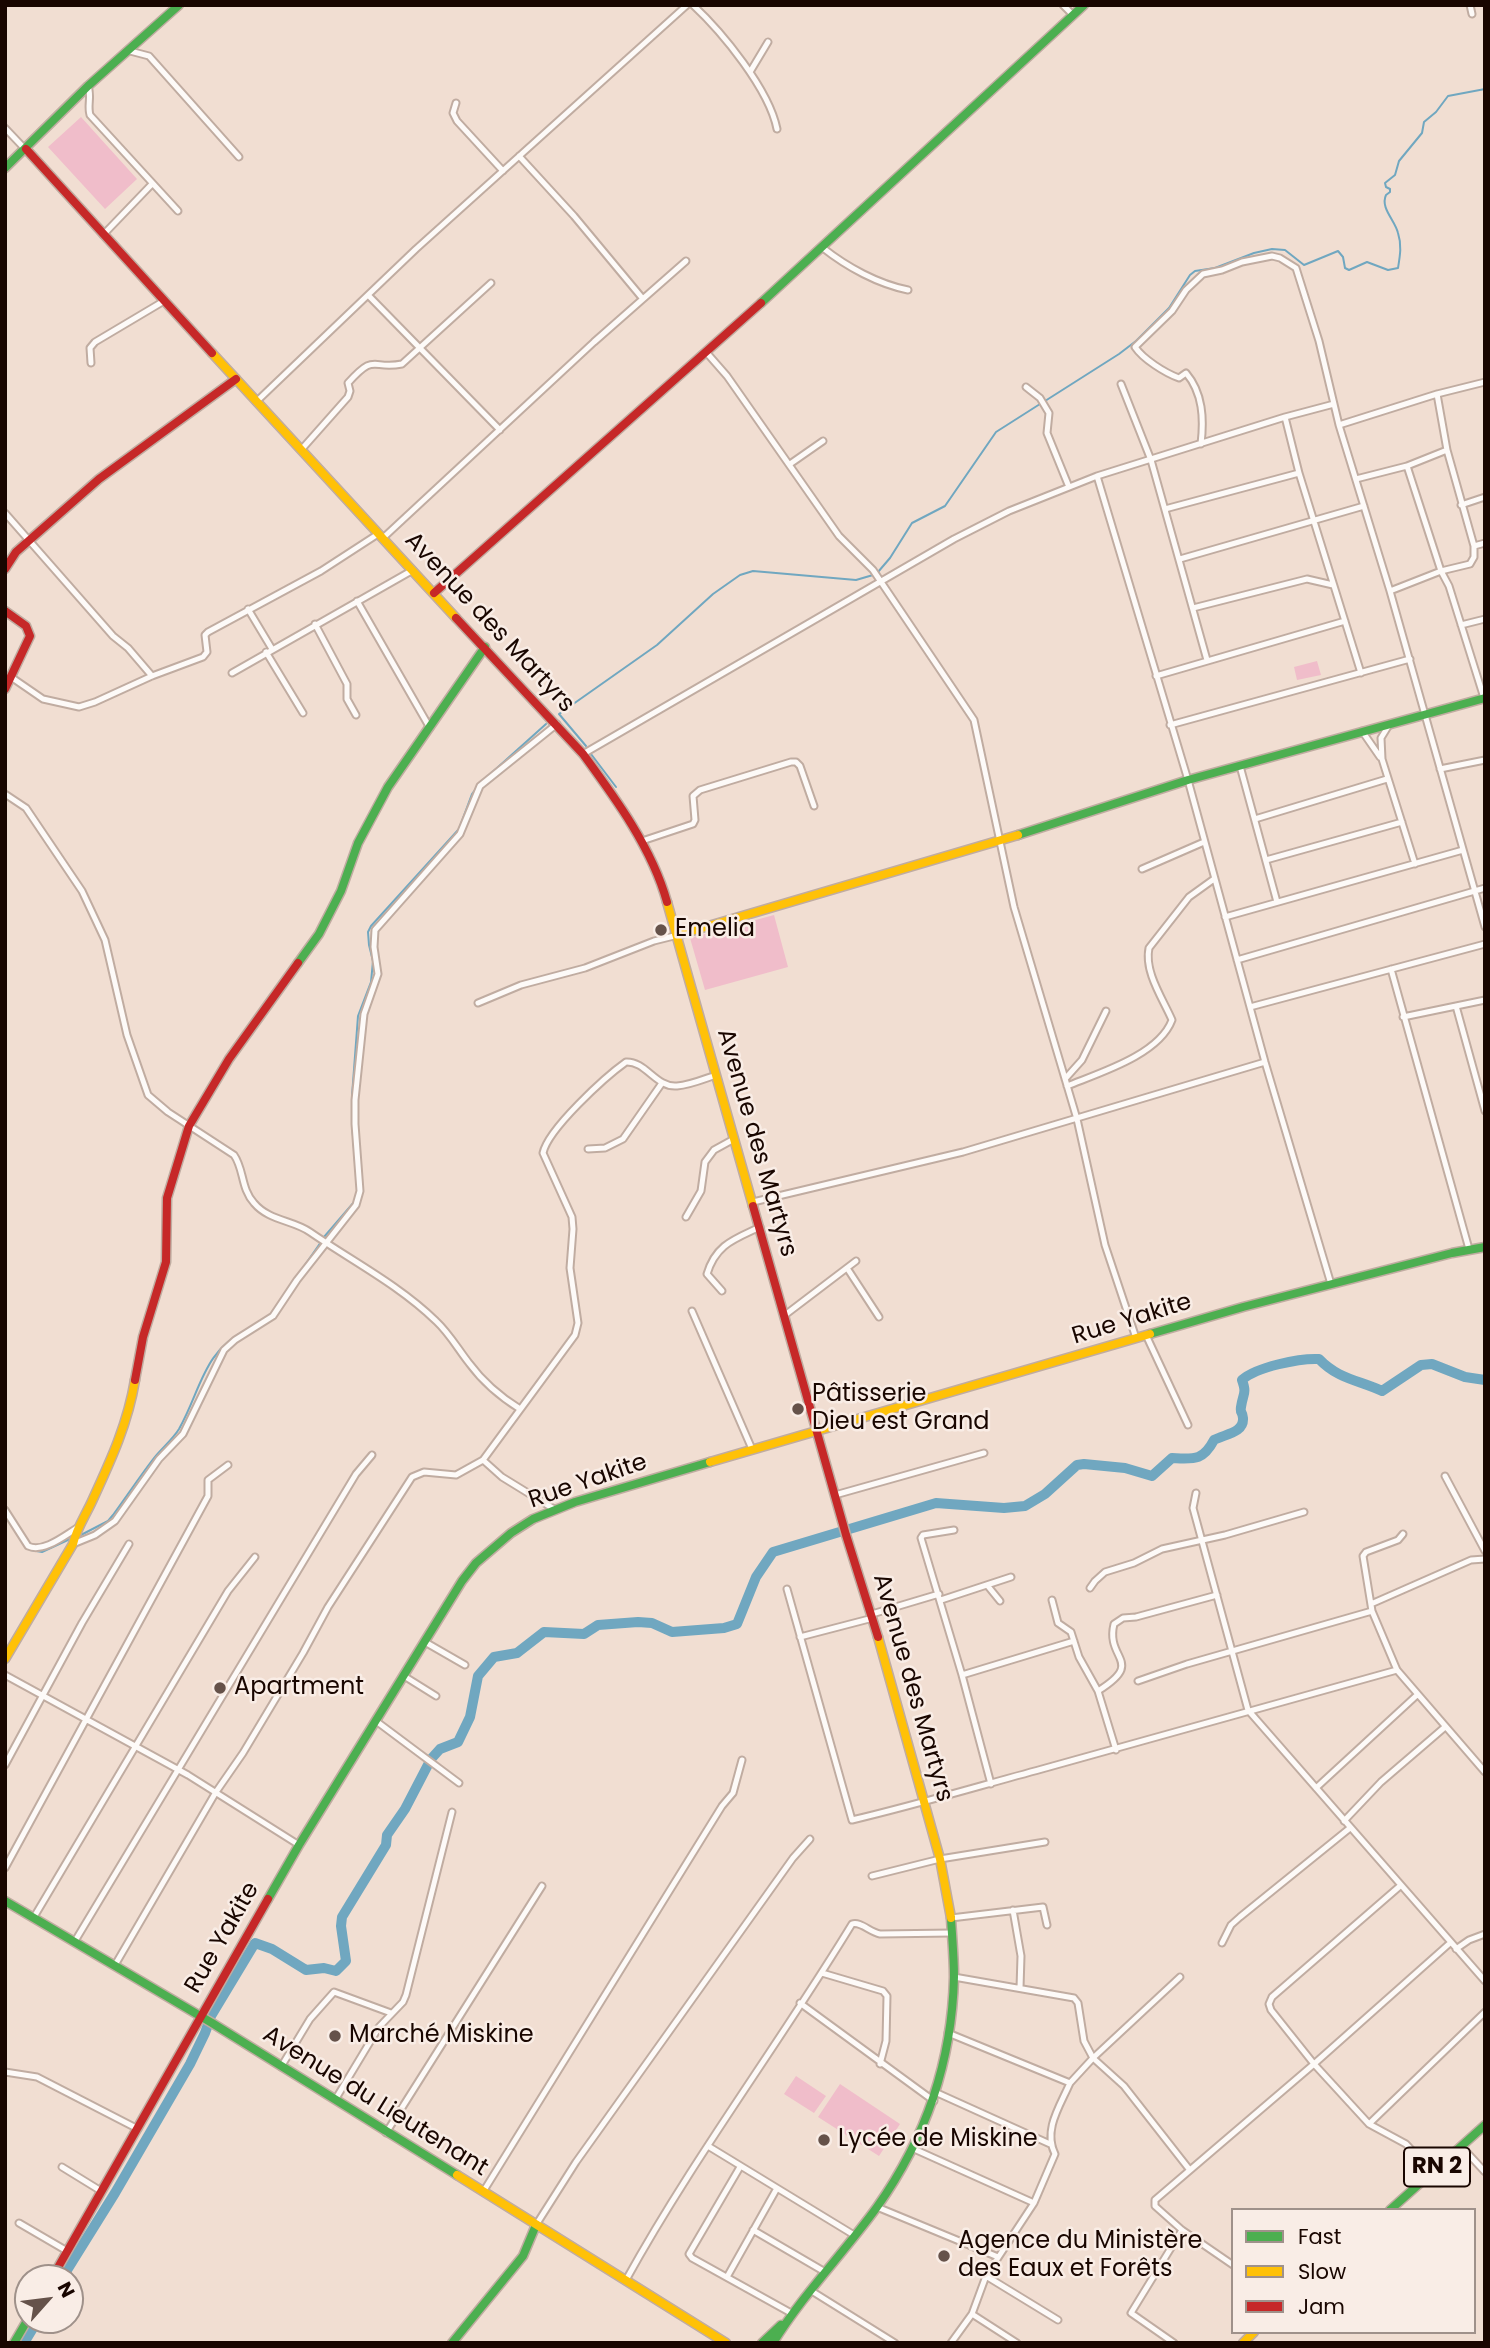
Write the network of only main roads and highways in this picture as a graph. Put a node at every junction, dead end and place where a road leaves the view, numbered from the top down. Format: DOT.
graph roads {
  1 [pos="179,5"];
  2 [pos="1084,5"];
  3 [pos="26,149"];
  4 [pos="5,168"];
  5 [pos="236,379"];
  6 [pos="5,569"];
  7 [pos="434,593"];
  8 [pos="5,611"];
  9 [pos="485,647"];
  10 [pos="5,689"];
  11 [pos="1484,698"];
  12 [pos="678,935"];
  13 [pos="1485,1247"];
  14 [pos="816,1430"];
  15 [pos="5,1659"];
  16 [pos="5,1901"];
  17 [pos="201,2017"];
  18 [pos="1485,2124"];
  19 [pos="1392,2208"];
  20 [pos="536,2225"];
  21 [pos="60,2264"];
  22 [pos="788,2317"];
  23 [pos="724,2342"];
  24 [pos="452,2343"];
  25 [pos="735,2343"];
  26 [pos="762,2343"];
  27 [pos="773,2343"];
  1 -- 3 [label="main road"];
  2 -- 7 [label="main road"];
  3 -- 4 [label="main road"];
  3 -- 5 [label="main road, Avenue des Martyrs"];
  5 -- 6 [label="main road"];
  5 -- 7 [label="main road, Avenue des Martyrs"];
  7 -- 9 [label="main road, Avenue des Martyrs"];
  8 -- 10 [label="main road"];
  9 -- 12 [label="main road, Avenue des Martyrs"];
  9 -- 15 [label="main road"];
  11 -- 12 [label="main road"];
  12 -- 14 [label="main road, Avenue des Martyrs"];
  13 -- 14 [label="main road, Rue Yakite"];
  14 -- 17 [label="main road, Rue Yakite"];
  14 -- 22 [label="main road, Avenue des Martyrs"];
  16 -- 17 [label="main road, Avenue du Lieutenant"];
  17 -- 20 [label="main road, Avenue du Lieutenant"];
  17 -- 21 [label="main road, Rue Yakite"];
  18 -- 19 [label="main road, RN 2"];
  20 -- 23 [label="main road, Avenue du Lieutenant"];
  20 -- 24 [label="main road"];
  22 -- 26 [label="main road, Avenue des Martyrs"];
  22 -- 27 [label="main road, Avenue des Martyrs"];
  23 -- 25 [label="main road, Avenue du Lieutenant"];
}
